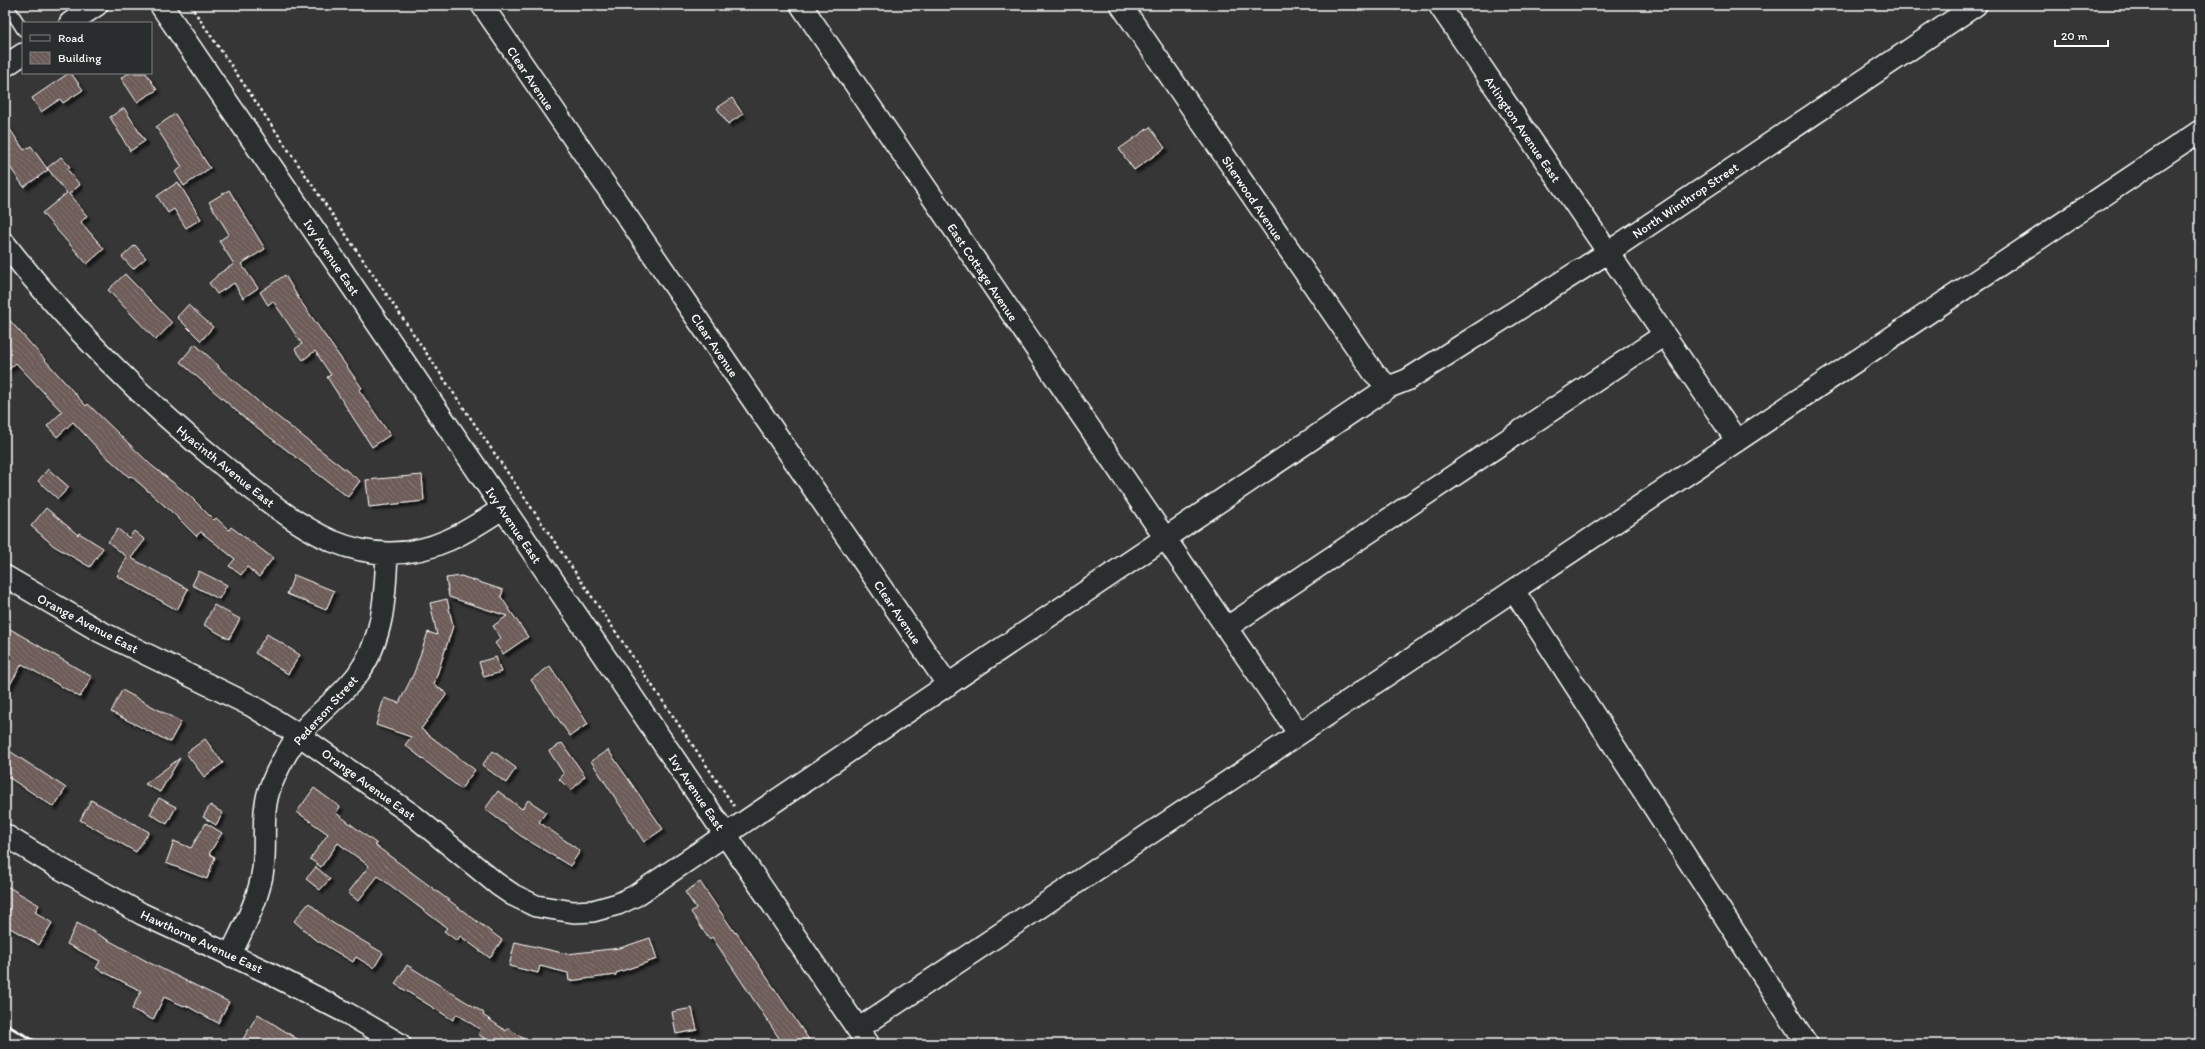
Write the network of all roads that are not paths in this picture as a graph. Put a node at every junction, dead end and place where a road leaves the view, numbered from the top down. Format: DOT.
graph roads {
  1 [pos="6,5"];
  2 [pos="97,5"];
  3 [pos="160,5"];
  4 [pos="482,5"];
  5 [pos="801,5"];
  6 [pos="1121,5"];
  7 [pos="1439,5"];
  8 [pos="1976,5"];
  9 [pos="72,22"];
  10 [pos="22,29"];
  11 [pos="22,55"];
  12 [pos="5,66"];
  13 [pos="2200,131"];
  14 [pos="5,244"];
  15 [pos="1607,253"];
  16 [pos="1664,335"];
  17 [pos="1389,387"];
  18 [pos="1738,441"];
  19 [pos="503,508"];
  20 [pos="1165,538"];
  21 [pos="387,553"];
  22 [pos="5,576"];
  23 [pos="1514,590"];
  24 [pos="1226,628"];
  25 [pos="948,685"];
  26 [pos="1299,734"];
  27 [pos="299,735"];
  28 [pos="5,835"];
  29 [pos="726,835"];
  30 [pos="230,956"];
  31 [pos="863,1036"];
  32 [pos="400,1044"];
  33 [pos="1807,1044"];
  1 -- 10 [label="lane"];
  2 -- 9 [label="street"];
  3 -- 19 [label="street, Ivy Avenue East"];
  4 -- 25 [label="street, Clear Avenue"];
  5 -- 20 [label="street, East Cottage Avenue"];
  6 -- 17 [label="street, Sherwood Avenue"];
  7 -- 15 [label="street, Arlington Avenue East"];
  8 -- 15 [label="street, North Winthrop Street"];
  11 -- 12 [label="street"];
  13 -- 18 [label="street"];
  14 -- 21 [label="street, Hyacinth Avenue East"];
  15 -- 16 [label="street, Arlington Avenue East"];
  15 -- 17 [label="street, North Winthrop Street"];
  16 -- 18 [label="street, Arlington Avenue East"];
  16 -- 24 [label="street"];
  17 -- 20 [label="street, North Winthrop Street"];
  18 -- 23 [label="street"];
  19 -- 21 [label="street, Hyacinth Avenue East"];
  19 -- 29 [label="street, Ivy Avenue East"];
  20 -- 24 [label="street, East Cottage Avenue"];
  20 -- 25 [label="street, Orange Avenue East"];
  21 -- 27 [label="street, Pederson Street"];
  22 -- 27 [label="street, Orange Avenue East"];
  23 -- 26 [label="street"];
  23 -- 33 [label="street"];
  24 -- 26 [label="street, East Cottage Avenue"];
  25 -- 29 [label="street, Orange Avenue East"];
  26 -- 31 [label="street"];
  27 -- 29 [label="street, Orange Avenue East"];
  27 -- 30 [label="street, Pederson Street"];
  28 -- 30 [label="street, Hawthorne Avenue East"];
  29 -- 31 [label="street, Ivy Avenue East"];
  30 -- 32 [label="street, Hawthorne Avenue East"];
}
